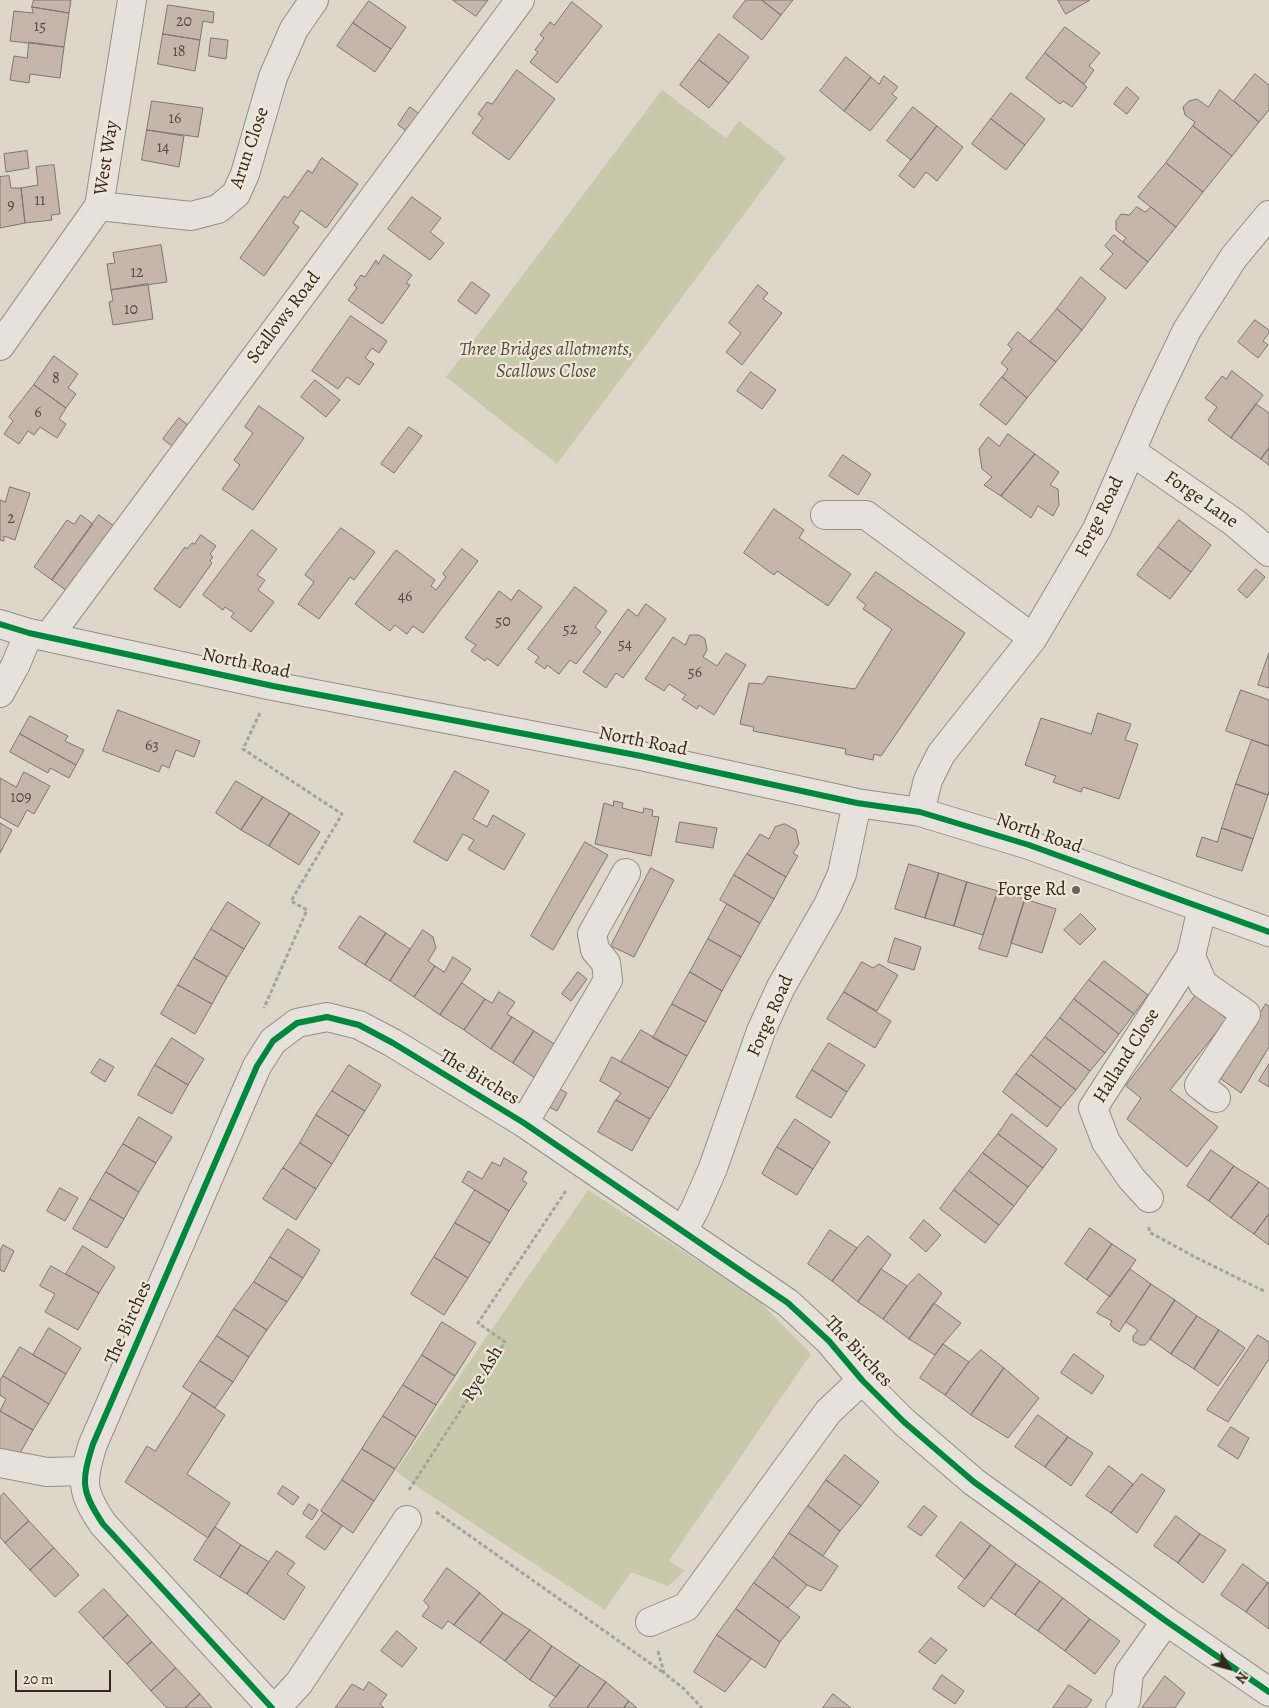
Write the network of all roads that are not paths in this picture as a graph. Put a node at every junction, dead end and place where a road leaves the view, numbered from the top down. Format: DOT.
graph roads {
  1 [pos="132,0"];
  2 [pos="314,0"];
  3 [pos="520,0"];
  4 [pos="99,206"];
  5 [pos="1269,215"];
  6 [pos="0,346"];
  7 [pos="1131,451"];
  8 [pos="825,515"];
  9 [pos="1269,552"];
  10 [pos="0,624"];
  11 [pos="39,634"];
  12 [pos="1033,638"];
  13 [pos="0,693"];
  14 [pos="857,803"];
  15 [pos="920,812"];
  16 [pos="626,873"];
  17 [pos="1202,908"];
  18 [pos="1269,932"];
  19 [pos="1192,956"];
  20 [pos="1216,1098"];
  21 [pos="524,1123"];
  22 [pos="1149,1198"];
  23 [pos="683,1231"];
  24 [pos="862,1380"];
  25 [pos="0,1463"];
  26 [pos="84,1471"];
  27 [pos="407,1520"];
  28 [pos="1166,1621"];
  29 [pos="650,1622"];
  30 [pos="1269,1692"];
  31 [pos="272,1708"];
  32 [pos="276,1708"];
  33 [pos="1120,1708"];
  1 -- 4 [label="street, West Way"];
  2 -- 4 [label="street, Arun Close"];
  3 -- 11 [label="street, Scallows Road"];
  4 -- 6 [label="street, West Way"];
  5 -- 7 [label="street, Forge Road"];
  7 -- 9 [label="street, Forge Lane"];
  7 -- 12 [label="street, Forge Road"];
  8 -- 12 [label="street"];
  10 -- 11 [label="street, North Road"];
  11 -- 13 [label="street, Scallows Road"];
  11 -- 14 [label="street, North Road"];
  12 -- 15 [label="street, Forge Road"];
  14 -- 15 [label="street, North Road"];
  14 -- 23 [label="street, Forge Road"];
  15 -- 17 [label="street, North Road"];
  16 -- 21 [label="street"];
  17 -- 18 [label="street, North Road"];
  17 -- 19 [label="street, Halland Close"];
  19 -- 20 [label="street"];
  19 -- 22 [label="street, Halland Close"];
  21 -- 23 [label="street, The Birches"];
  21 -- 26 [label="street, The Birches"];
  23 -- 24 [label="street, The Birches"];
  24 -- 28 [label="street, The Birches"];
  24 -- 29 [label="street"];
  25 -- 26 [label="street"];
  26 -- 31 [label="street, The Birches"];
  27 -- 32 [label="street"];
  28 -- 30 [label="street, The Birches"];
  28 -- 33 [label="street"];
}
